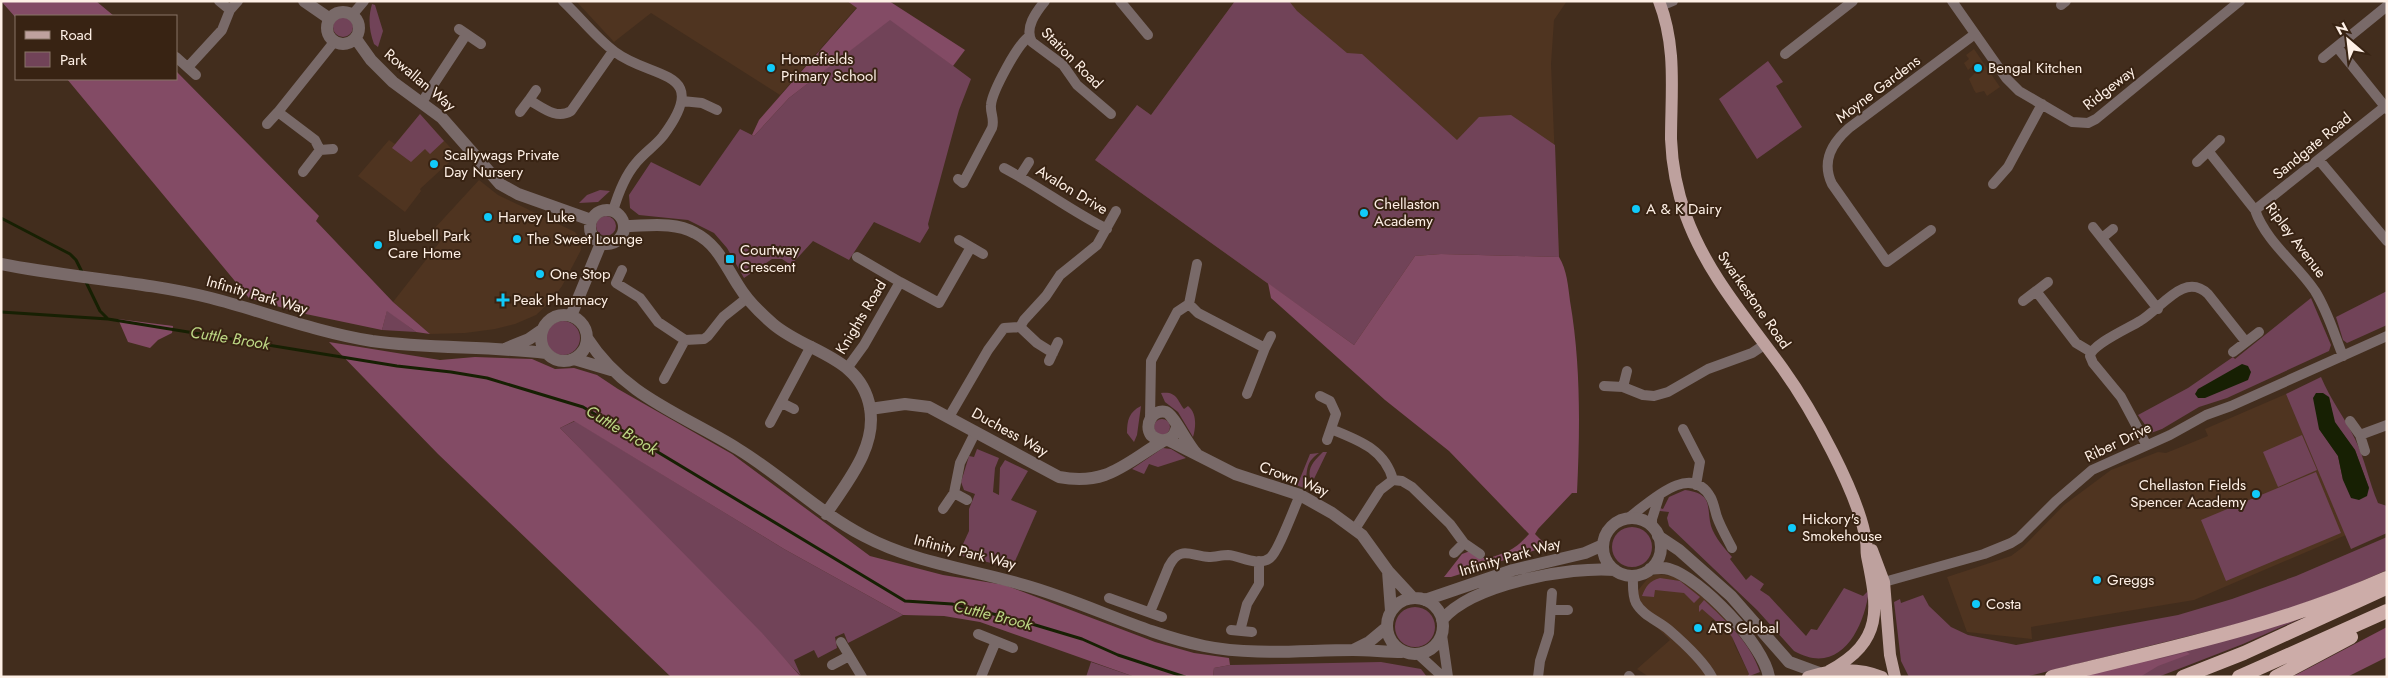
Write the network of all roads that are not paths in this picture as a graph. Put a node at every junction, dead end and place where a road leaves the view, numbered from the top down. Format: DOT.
graph roads {
  1 [pos="219,1"];
  2 [pos="238,1"];
  3 [pos="304,1"];
  4 [pos="364,1"];
  5 [pos="563,1"];
  6 [pos="1045,1"];
  7 [pos="1120,1"];
  8 [pos="1853,1"];
  9 [pos="1952,1"];
  10 [pos="2240,1"];
  11 [pos="1664,3"];
  12 [pos="2387,6"];
  13 [pos="230,10"];
  14 [pos="353,14"];
  15 [pos="330,19"];
  16 [pos="1975,34"];
  17 [pos="1148,35"];
  18 [pos="1029,37"];
  19 [pos="356,39"];
  20 [pos="334,42"];
  21 [pos="481,44"];
  22 [pos="2337,47"];
  23 [pos="613,51"];
  24 [pos="1791,53"];
  25 [pos="178,58"];
  26 [pos="2323,58"];
  27 [pos="188,66"];
  28 [pos="196,75"];
  29 [pos="536,90"];
  30 [pos="529,100"];
  31 [pos="682,101"];
  32 [pos="422,102"];
  33 [pos="2042,104"];
  34 [pos="2386,106"];
  35 [pos="1102,107"];
  36 [pos="717,110"];
  37 [pos="278,112"];
  38 [pos="520,112"];
  39 [pos="1111,114"];
  40 [pos="1095,116"];
  41 [pos="267,124"];
  42 [pos="2220,140"];
  43 [pos="333,149"];
  44 [pos="320,150"];
  45 [pos="2209,152"];
  46 [pos="2319,160"];
  47 [pos="1030,162"];
  48 [pos="2197,162"];
  49 [pos="1004,168"];
  50 [pos="303,172"];
  51 [pos="1020,176"];
  52 [pos="958,179"];
  53 [pos="1993,184"];
  54 [pos="2255,210"];
  55 [pos="613,211"];
  56 [pos="1116,211"];
  57 [pos="590,220"];
  58 [pos="624,226"];
  59 [pos="2093,227"];
  60 [pos="1108,229"];
  61 [pos="2113,229"];
  62 [pos="1931,230"];
  63 [pos="2102,238"];
  64 [pos="959,240"];
  65 [pos="2387,242"];
  66 [pos="601,243"];
  67 [pos="971,247"];
  68 [pos="982,254"];
  69 [pos="857,257"];
  70 [pos="1,264"];
  71 [pos="1197,264"];
  72 [pos="622,270"];
  73 [pos="900,282"];
  74 [pos="2048,282"];
  75 [pos="616,283"];
  76 [pos="2036,291"];
  77 [pos="611,293"];
  78 [pos="746,298"];
  79 [pos="2023,301"];
  80 [pos="1189,304"];
  81 [pos="2158,309"];
  82 [pos="571,316"];
  83 [pos="1020,327"];
  84 [pos="542,330"];
  85 [pos="2260,332"];
  86 [pos="1271,336"];
  87 [pos="2387,336"];
  88 [pos="587,338"];
  89 [pos="686,340"];
  90 [pos="1058,342"];
  91 [pos="2246,342"];
  92 [pos="1764,345"];
  93 [pos="811,346"];
  94 [pos="1265,348"];
  95 [pos="504,349"];
  96 [pos="2090,352"];
  97 [pos="2233,352"];
  98 [pos="546,353"];
  99 [pos="2343,356"];
  100 [pos="574,359"];
  101 [pos="848,367"];
  102 [pos="611,370"];
  103 [pos="1627,371"];
  104 [pos="664,379"];
  105 [pos="1604,386"];
  106 [pos="1623,387"];
  107 [pos="1151,388"];
  108 [pos="1247,394"];
  109 [pos="1320,396"];
  110 [pos="782,403"];
  111 [pos="794,408"];
  112 [pos="870,409"];
  113 [pos="1164,412"];
  114 [pos="949,417"];
  115 [pos="1150,419"];
  116 [pos="2350,421"];
  117 [pos="770,423"];
  118 [pos="2387,425"];
  119 [pos="1177,426"];
  120 [pos="1331,429"];
  121 [pos="1683,429"];
  122 [pos="975,433"];
  123 [pos="1149,433"];
  124 [pos="2360,435"];
  125 [pos="1327,440"];
  126 [pos="1165,441"];
  127 [pos="2146,444"];
  128 [pos="2364,451"];
  129 [pos="1197,455"];
  130 [pos="1131,460"];
  131 [pos="1393,480"];
  132 [pos="1696,485"];
  133 [pos="954,493"];
  134 [pos="1300,496"];
  135 [pos="1659,497"];
  136 [pos="967,500"];
  137 [pos="943,509"];
  138 [pos="826,514"];
  139 [pos="1627,519"];
  140 [pos="1355,529"];
  141 [pos="1655,532"];
  142 [pos="1464,543"];
  143 [pos="1603,545"];
  144 [pos="1732,548"];
  145 [pos="1454,553"];
  146 [pos="1480,554"];
  147 [pos="1259,562"];
  148 [pos="1650,569"];
  149 [pos="1388,570"];
  150 [pos="1615,570"];
  151 [pos="1633,576"];
  152 [pos="2387,578"];
  153 [pos="1879,583"];
  154 [pos="2387,588"];
  155 [pos="1552,593"];
  156 [pos="1109,598"];
  157 [pos="1419,599"];
  158 [pos="1552,610"];
  159 [pos="1568,610"];
  160 [pos="1391,611"];
  161 [pos="2387,611"];
  162 [pos="1150,612"];
  163 [pos="1162,617"];
  164 [pos="2387,617"];
  165 [pos="1442,620"];
  166 [pos="1387,627"];
  167 [pos="1252,632"];
  168 [pos="978,634"];
  169 [pos="1442,635"];
  170 [pos="996,641"];
  171 [pos="841,642"];
  172 [pos="1014,648"];
  173 [pos="1353,650"];
  174 [pos="1402,652"];
  175 [pos="1419,655"];
  176 [pos="849,656"];
  177 [pos="832,666"];
  178 [pos="1819,673"];
  179 [pos="862,677"];
  180 [pos="981,677"];
  181 [pos="1443,677"];
  182 [pos="1448,677"];
  183 [pos="1538,677"];
  184 [pos="1712,677"];
  185 [pos="1769,677"];
  186 [pos="1882,677"];
  187 [pos="1896,677"];
  188 [pos="2052,677"];
  189 [pos="2183,677"];
  190 [pos="2239,677"];
  191 [pos="2276,677"];
  1 -- 13 [label="street"];
  2 -- 13 [label="street"];
  3 -- 15 [label="street"];
  4 -- 14 [label="street"];
  5 -- 23 [label="street"];
  6 -- 18 [label="street, Station Road"];
  7 -- 17 [label="street"];
  8 -- 24 [label="street"];
  9 -- 16 [label="street, Ridgeway"];
  10 -- 33 [label="street, Ridgeway"];
  11 -- 92 [label="main road, Swarkestone Road"];
  12 -- 22 [label="street"];
  13 -- 27 [label="street"];
  14 -- 15 [label="street"];
  14 -- 19 [label="street"];
  15 -- 20 [label="street"];
  16 -- 33 [label="street, Ridgeway"];
  16 -- 62 [label="street, Moyne Gardens"];
  18 -- 35 [label="street, Station Road"];
  18 -- 52 [label="street"];
  19 -- 20 [label="street"];
  19 -- 32 [label="street, Rowallan Way"];
  20 -- 37 [label="street"];
  21 -- 32 [label="street"];
  22 -- 26 [label="street"];
  22 -- 34 [label="street"];
  23 -- 30 [label="street"];
  23 -- 31 [label="street"];
  25 -- 27 [label="street"];
  27 -- 28 [label="street"];
  29 -- 30 [label="street"];
  30 -- 38 [label="street"];
  31 -- 36 [label="street"];
  31 -- 55 [label="street"];
  32 -- 57 [label="street, Rowallan Way"];
  33 -- 53 [label="street"];
  34 -- 46 [label="street, Sandgate Road"];
  35 -- 39 [label="street, Station Road"];
  35 -- 40 [label="street, Station Road"];
  37 -- 41 [label="street"];
  37 -- 44 [label="street"];
  42 -- 45 [label="street"];
  43 -- 44 [label="street"];
  44 -- 50 [label="street"];
  45 -- 48 [label="street"];
  45 -- 54 [label="street, Ripley Avenue"];
  46 -- 54 [label="street, Sandgate Road"];
  46 -- 65 [label="street"];
  47 -- 51 [label="street, Avalon Drive"];
  49 -- 51 [label="street, Avalon Drive"];
  51 -- 60 [label="street, Avalon Drive"];
  54 -- 99 [label="street, Ripley Avenue"];
  55 -- 57 [label="street"];
  55 -- 58 [label="street"];
  56 -- 60 [label="street, Avalon Drive"];
  57 -- 66 [label="street"];
  58 -- 66 [label="street"];
  58 -- 78 [label="street"];
  59 -- 63 [label="street"];
  60 -- 83 [label="street, Avalon Drive"];
  61 -- 63 [label="street"];
  63 -- 81 [label="street"];
  64 -- 67 [label="street"];
  66 -- 82 [label="street"];
  67 -- 68 [label="street"];
  67 -- 73 [label="street, Knights Road"];
  69 -- 73 [label="street, Knights Road"];
  70 -- 95 [label="street, Infinity Park Way"];
  71 -- 80 [label="street"];
  72 -- 75 [label="street"];
  73 -- 101 [label="street, Knights Road"];
  74 -- 76 [label="street"];
  75 -- 77 [label="street"];
  75 -- 89 [label="street"];
  76 -- 79 [label="street"];
  76 -- 96 [label="street"];
  78 -- 89 [label="street"];
  78 -- 93 [label="street"];
  80 -- 94 [label="street"];
  80 -- 107 [label="street, Crown Way"];
  81 -- 91 [label="street"];
  81 -- 96 [label="street"];
  82 -- 84 [label="street"];
  82 -- 88 [label="street"];
  83 -- 90 [label="street"];
  83 -- 114 [label="street"];
  84 -- 95 [label="street, Infinity Park Way"];
  84 -- 98 [label="street"];
  85 -- 91 [label="street"];
  86 -- 94 [label="street"];
  87 -- 99 [label="street, Riber Drive"];
  88 -- 100 [label="street"];
  88 -- 102 [label="street, Infinity Park Way"];
  89 -- 104 [label="street"];
  91 -- 97 [label="street"];
  92 -- 106 [label="street"];
  92 -- 153 [label="main road, Swarkestone Road"];
  93 -- 101 [label="street"];
  93 -- 110 [label="street"];
  94 -- 108 [label="street"];
  95 -- 98 [label="street, Infinity Park Way"];
  96 -- 127 [label="street"];
  98 -- 100 [label="street"];
  99 -- 127 [label="street, Riber Drive"];
  100 -- 102 [label="street, Infinity Park Way"];
  101 -- 112 [label="street"];
  102 -- 138 [label="street, Infinity Park Way"];
  103 -- 106 [label="street"];
  105 -- 106 [label="street"];
  107 -- 113 [label="street, Crown Way"];
  107 -- 115 [label="street, Crown Way"];
  109 -- 120 [label="street"];
  110 -- 111 [label="street"];
  110 -- 117 [label="street"];
  112 -- 114 [label="street, Duchess Way"];
  112 -- 138 [label="street"];
  113 -- 115 [label="street"];
  113 -- 119 [label="street, Crown Way"];
  114 -- 122 [label="street, Duchess Way"];
  115 -- 123 [label="street, Crown Way"];
  116 -- 124 [label="street"];
  118 -- 124 [label="street"];
  119 -- 126 [label="street"];
  119 -- 129 [label="street, Crown Way"];
  120 -- 125 [label="street"];
  120 -- 131 [label="street"];
  121 -- 132 [label="street"];
  122 -- 130 [label="street, Duchess Way"];
  122 -- 133 [label="street"];
  123 -- 126 [label="street, Crown Way"];
  123 -- 130 [label="street, Duchess Way"];
  124 -- 128 [label="street"];
  126 -- 129 [label="street, Crown Way"];
  126 -- 130 [label="street, Duchess Way"];
  127 -- 153 [label="street, Riber Drive"];
  129 -- 134 [label="street, Crown Way"];
  131 -- 140 [label="street"];
  131 -- 142 [label="street"];
  132 -- 135 [label="street"];
  132 -- 144 [label="street"];
  133 -- 136 [label="street"];
  133 -- 137 [label="street"];
  134 -- 140 [label="street, Crown Way"];
  134 -- 147 [label="street"];
  135 -- 139 [label="street"];
  135 -- 141 [label="street"];
  138 -- 173 [label="street, Infinity Park Way"];
  139 -- 141 [label="street"];
  139 -- 143 [label="street"];
  140 -- 149 [label="street, Crown Way"];
  141 -- 148 [label="street"];
  141 -- 178 [label="street"];
  142 -- 145 [label="street"];
  142 -- 146 [label="street"];
  143 -- 150 [label="street"];
  143 -- 157 [label="street, Infinity Park Way"];
  147 -- 162 [label="street"];
  147 -- 167 [label="street"];
  148 -- 151 [label="street"];
  148 -- 185 [label="street"];
  149 -- 157 [label="street, Crown Way"];
  149 -- 160 [label="street"];
  150 -- 151 [label="street"];
  150 -- 165 [label="street, Infinity Park Way"];
  151 -- 184 [label="street"];
  152 -- 188 [label="highway"];
  153 -- 178 [label="main road, Swarkestone Road"];
  153 -- 187 [label="main road, Swarkestone Road"];
  154 -- 189 [label="highway"];
  155 -- 158 [label="street"];
  156 -- 162 [label="street"];
  157 -- 160 [label="street"];
  157 -- 165 [label="street"];
  158 -- 159 [label="street"];
  158 -- 183 [label="street"];
  160 -- 166 [label="street"];
  161 -- 190 [label="highway"];
  162 -- 163 [label="street"];
  164 -- 191 [label="highway"];
  165 -- 169 [label="street"];
  166 -- 173 [label="street, Infinity Park Way"];
  166 -- 174 [label="street"];
  168 -- 170 [label="street"];
  169 -- 175 [label="street"];
  169 -- 182 [label="street"];
  170 -- 172 [label="street"];
  170 -- 180 [label="street"];
  171 -- 176 [label="street"];
  173 -- 174 [label="street, Infinity Park Way"];
  174 -- 175 [label="street"];
  175 -- 181 [label="street"];
  176 -- 177 [label="street"];
  176 -- 179 [label="street"];
  178 -- 186 [label="main road"];
}
